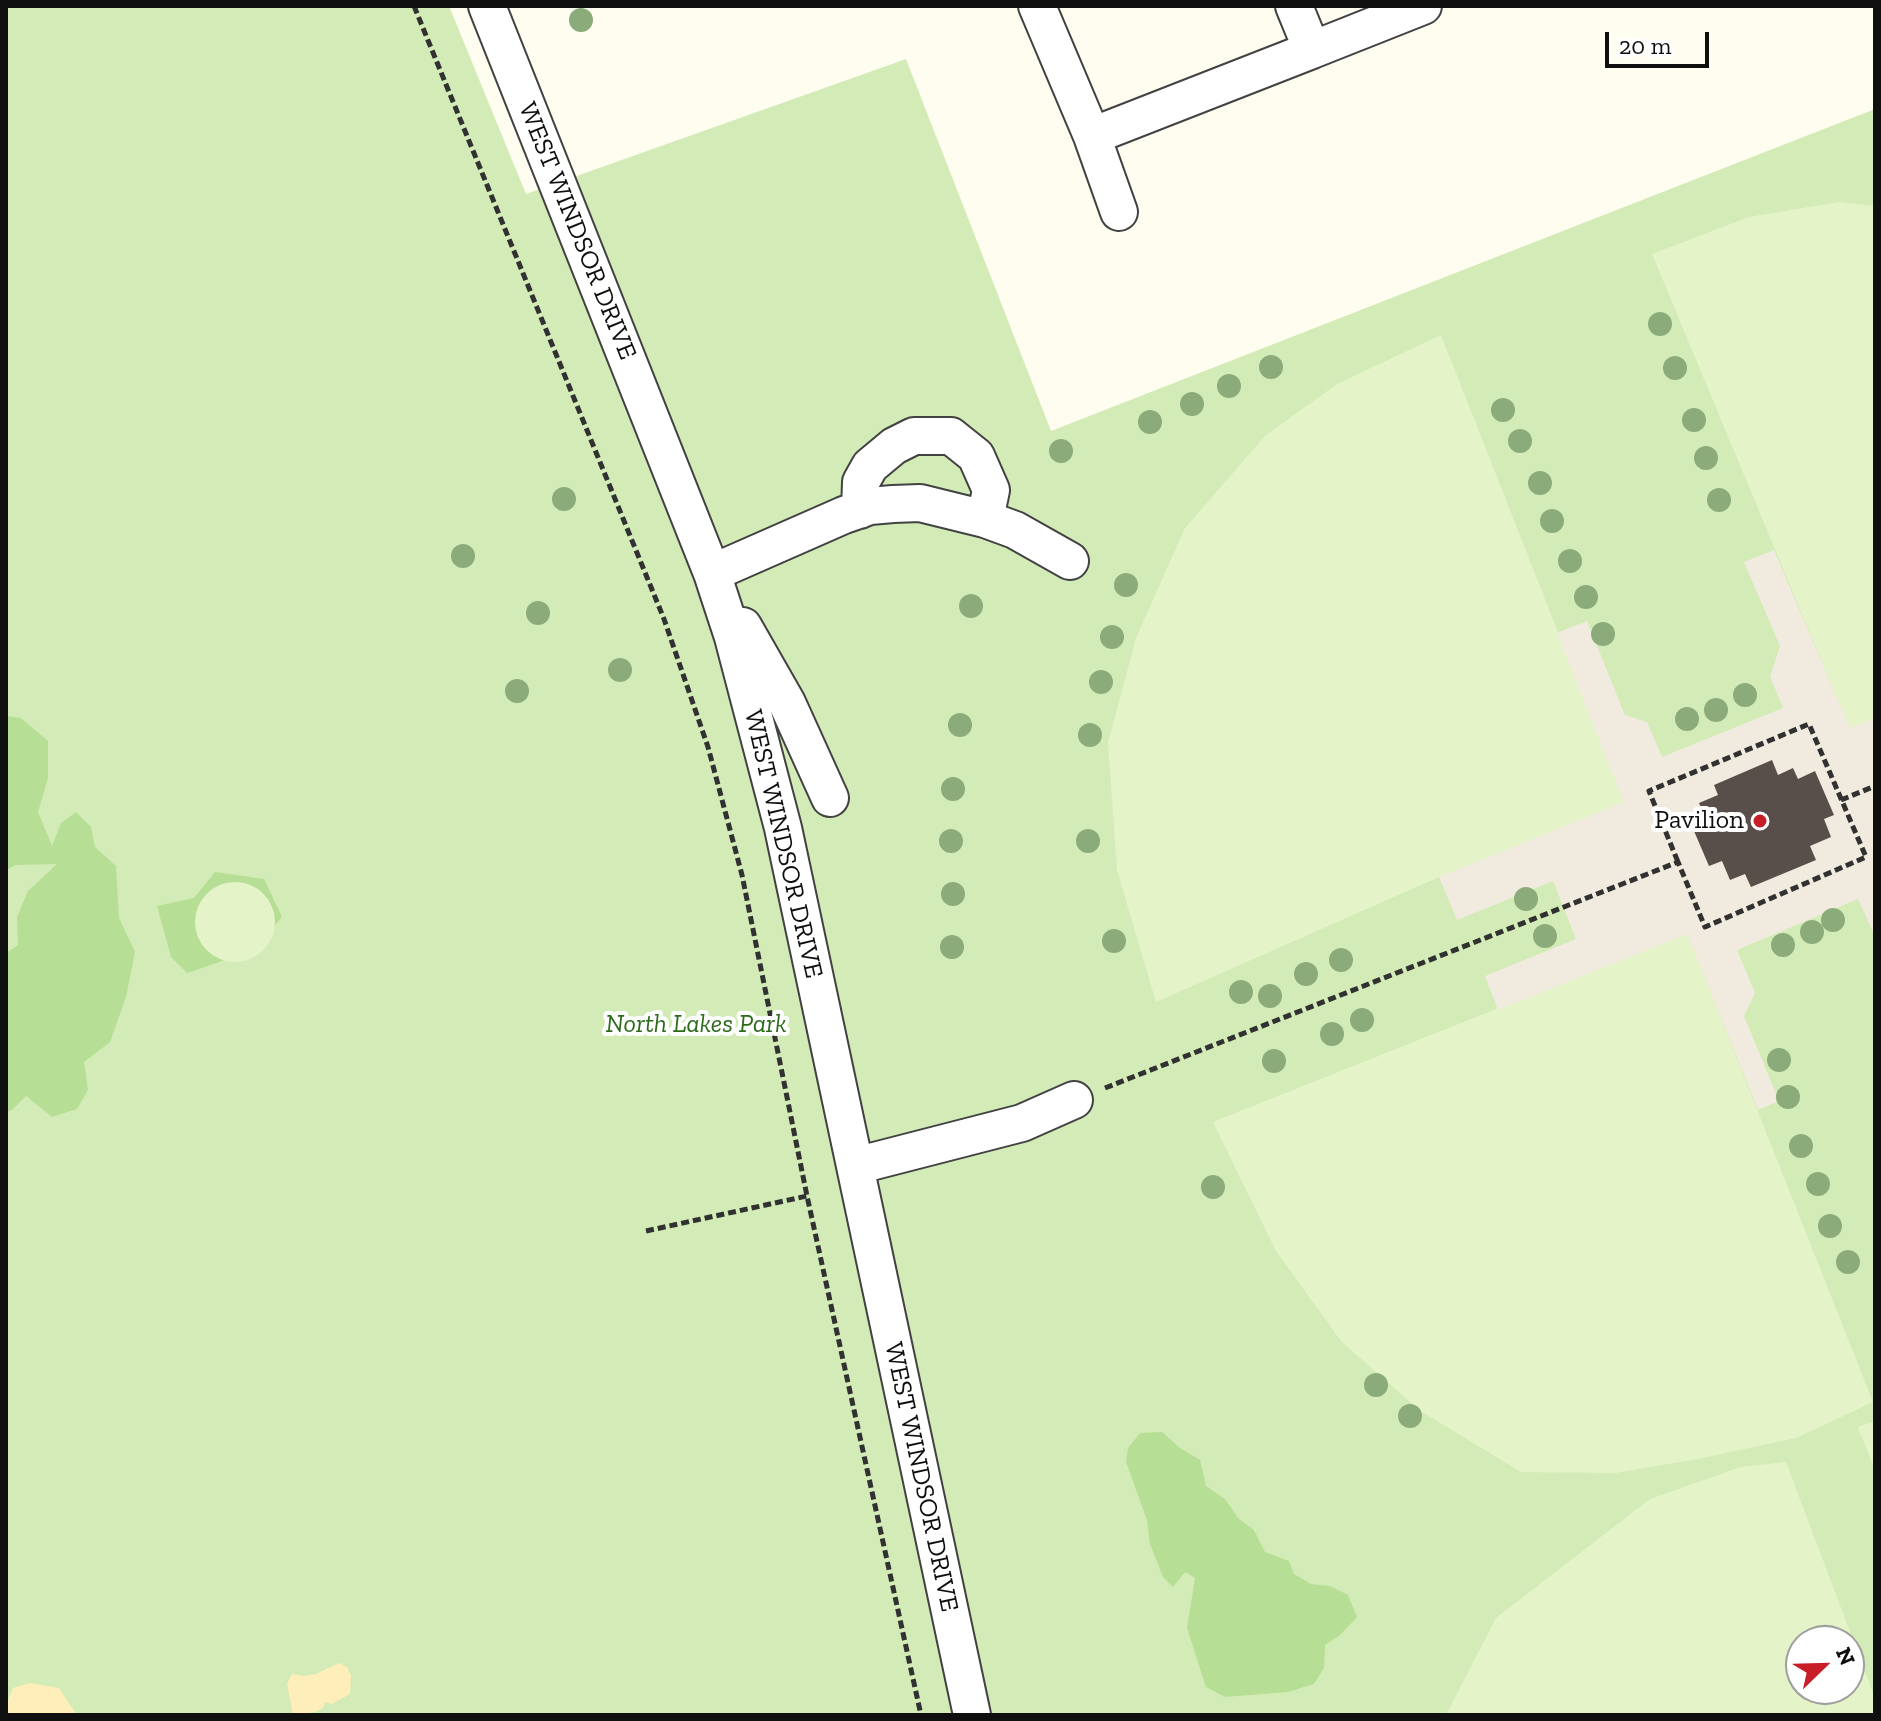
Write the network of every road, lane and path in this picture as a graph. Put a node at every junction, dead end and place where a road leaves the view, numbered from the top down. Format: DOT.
graph roads {
  1 [pos="414,6"];
  2 [pos="487,6"];
  3 [pos="1037,6"];
  4 [pos="1294,6"];
  5 [pos="1423,6"];
  6 [pos="1312,50"];
  7 [pos="1092,136"];
  8 [pos="1119,212"];
  9 [pos="860,510"];
  10 [pos="985,519"];
  11 [pos="1070,561"];
  12 [pos="712,573"];
  13 [pos="1875,786"];
  14 [pos="830,798"];
  15 [pos="1841,800"];
  16 [pos="1678,862"];
  17 [pos="1074,1100"];
  18 [pos="855,1166"];
  19 [pos="807,1196"];
  20 [pos="646,1231"];
  21 [pos="921,1715"];
  22 [pos="972,1715"];
  1 -- 19 [label="path"];
  2 -- 12 [label="street, WEST WINDSOR DRIVE"];
  3 -- 7 [label="street"];
  4 -- 6 [label="street"];
  5 -- 6 [label="street"];
  6 -- 7 [label="street"];
  7 -- 8 [label="street"];
  9 -- 10 [label="street"];
  9 -- 10 [label="street"];
  9 -- 12 [label="street"];
  10 -- 11 [label="street"];
  12 -- 14 [label="street"];
  12 -- 18 [label="street, WEST WINDSOR DRIVE"];
  13 -- 15 [label="path"];
  15 -- 16 [label="path"];
  15 -- 16 [label="path"];
  16 -- 17 [label="path"];
  17 -- 18 [label="street"];
  18 -- 22 [label="street, WEST WINDSOR DRIVE"];
  19 -- 20 [label="path"];
  19 -- 21 [label="path"];
}
